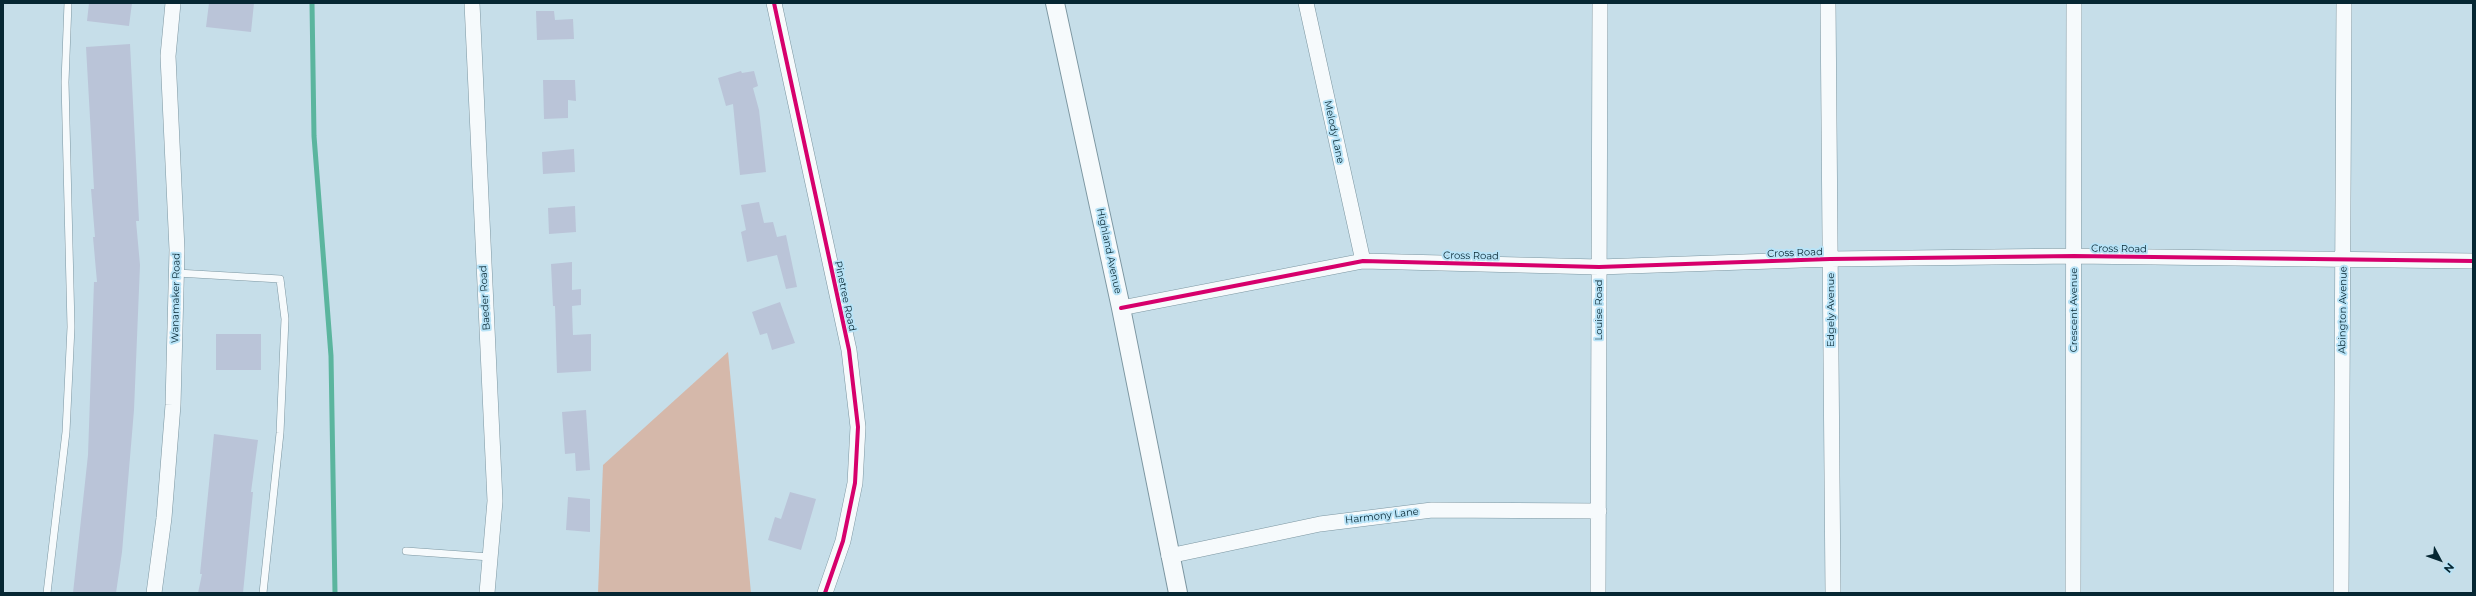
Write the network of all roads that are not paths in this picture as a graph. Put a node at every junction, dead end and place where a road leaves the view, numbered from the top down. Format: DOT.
graph roads {
  1 [pos="68,3"];
  2 [pos="173,3"];
  3 [pos="472,3"];
  4 [pos="774,3"];
  5 [pos="1055,3"];
  6 [pos="1306,3"];
  7 [pos="1600,3"];
  8 [pos="1828,3"];
  9 [pos="2074,3"];
  10 [pos="2344,3"];
  11 [pos="2074,256"];
  12 [pos="1830,260"];
  13 [pos="2344,260"];
  14 [pos="1363,261"];
  15 [pos="2473,261"];
  16 [pos="1599,267"];
  17 [pos="177,273"];
  18 [pos="1121,308"];
  19 [pos="1599,511"];
  20 [pos="406,551"];
  21 [pos="1169,556"];
  22 [pos="490,557"];
  23 [pos="47,593"];
  24 [pos="154,593"];
  25 [pos="264,593"];
  26 [pos="487,593"];
  27 [pos="826,593"];
  28 [pos="1178,593"];
  29 [pos="1598,593"];
  30 [pos="1833,593"];
  31 [pos="2073,593"];
  32 [pos="2341,593"];
  1 -- 23 [label="lane"];
  2 -- 17 [label="street, Wanamaker Road"];
  3 -- 22 [label="street, Baeder Road"];
  4 -- 27 [label="street, Pinetree Road"];
  5 -- 18 [label="street, Highland Avenue"];
  6 -- 14 [label="street, Melody Lane"];
  7 -- 16 [label="street, Louise Road"];
  8 -- 12 [label="street, Edgely Avenue"];
  9 -- 11 [label="street, Crescent Avenue"];
  10 -- 13 [label="street, Abington Avenue"];
  11 -- 12 [label="street, Cross Road"];
  11 -- 13 [label="street, Cross Road"];
  11 -- 31 [label="street, Crescent Avenue"];
  12 -- 16 [label="street, Cross Road"];
  12 -- 30 [label="street, Edgely Avenue"];
  13 -- 15 [label="street, Cross Road"];
  13 -- 32 [label="street, Abington Avenue"];
  14 -- 16 [label="street, Cross Road"];
  14 -- 18 [label="street, Cross Road"];
  16 -- 19 [label="street, Louise Road"];
  17 -- 24 [label="street, Wanamaker Road"];
  17 -- 25 [label="lane"];
  18 -- 21 [label="street, Highland Avenue"];
  19 -- 21 [label="street, Harmony Lane"];
  19 -- 29 [label="street, Louise Road"];
  20 -- 22 [label="lane"];
  21 -- 28 [label="street, Highland Avenue"];
  22 -- 26 [label="street, Baeder Road"];
}
